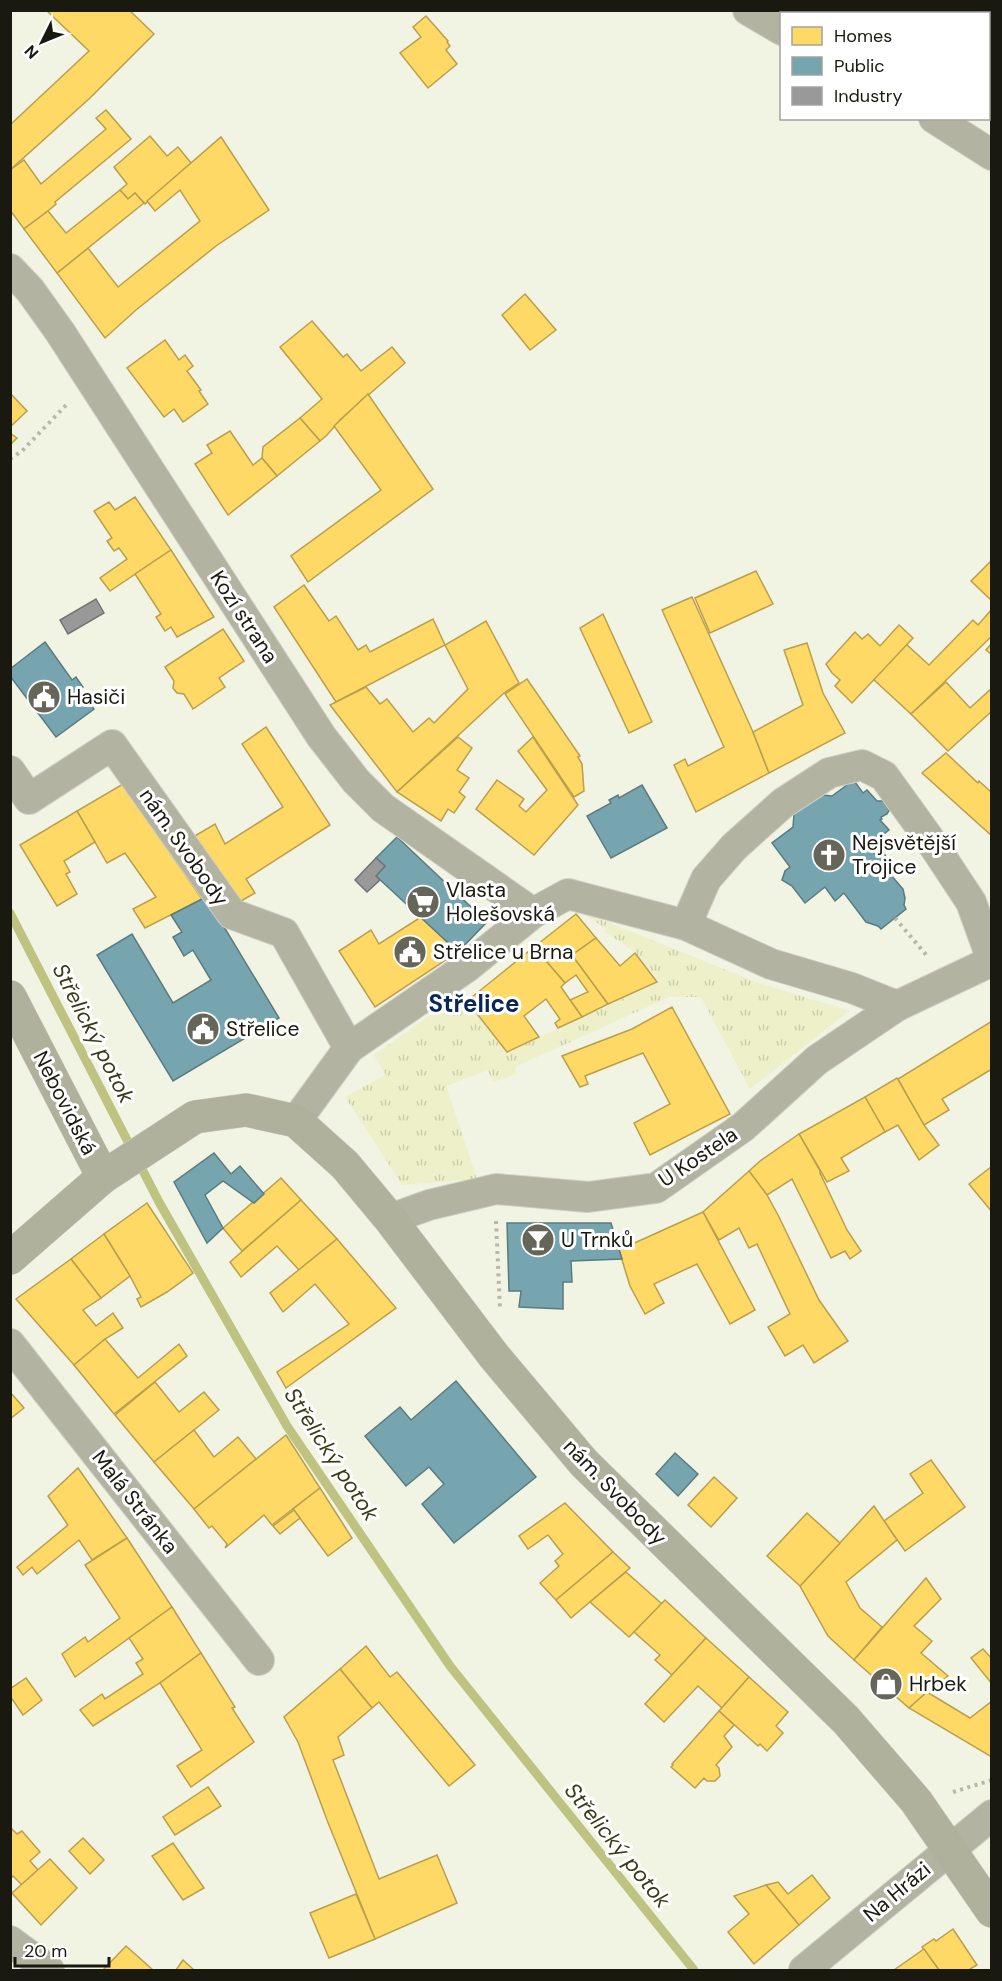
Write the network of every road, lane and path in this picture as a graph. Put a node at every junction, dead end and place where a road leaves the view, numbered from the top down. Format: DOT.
graph roads {
  1 [pos="748,10"];
  2 [pos="780,29"];
  3 [pos="937,120"];
  4 [pos="992,155"];
  5 [pos="10,269"];
  6 [pos="90,380"];
  7 [pos="10,459"];
  8 [pos="10,771"];
  9 [pos="533,914"];
  10 [pos="895,918"];
  11 [pos="686,925"];
  12 [pos="924,952"];
  13 [pos="992,961"];
  14 [pos="897,1006"];
  15 [pos="14,1011"];
  16 [pos="349,1048"];
  17 [pos="296,1121"];
  18 [pos="113,1170"];
  19 [pos="496,1211"];
  20 [pos="390,1219"];
  21 [pos="10,1258"];
  22 [pos="501,1319"];
  23 [pos="10,1344"];
  24 [pos="259,1660"];
  25 [pos="992,1779"];
  26 [pos="952,1792"];
  27 [pos="992,1815"];
  28 [pos="950,1849"];
  29 [pos="992,1911"];
  30 [pos="804,1971"];
  1 -- 2 [label="street"];
  3 -- 4 [label="street"];
  5 -- 6 [label="street, Kozí strana"];
  6 -- 7 [label="path"];
  6 -- 9 [label="street, Kozí strana"];
  8 -- 16 [label="street, nám. Svobody"];
  9 -- 11 [label="street"];
  9 -- 16 [label="street"];
  10 -- 12 [label="path"];
  11 -- 13 [label="street, U Kostela"];
  11 -- 14 [label="street"];
  13 -- 14 [label="street, U Kostela"];
  14 -- 20 [label="street, U Kostela"];
  15 -- 18 [label="street, Nebovidská"];
  16 -- 17 [label="street"];
  17 -- 18 [label="street, nám. Svobody"];
  17 -- 20 [label="street, nám. Svobody"];
  18 -- 21 [label="street, nám. Svobody"];
  19 -- 22 [label="path"];
  20 -- 28 [label="street, nám. Svobody"];
  23 -- 24 [label="street, Malá Stránka"];
  25 -- 26 [label="path"];
  27 -- 28 [label="street, Na Hrázi"];
  28 -- 29 [label="street, nám. Svobody"];
  28 -- 30 [label="street, Na Hrázi"];
}
